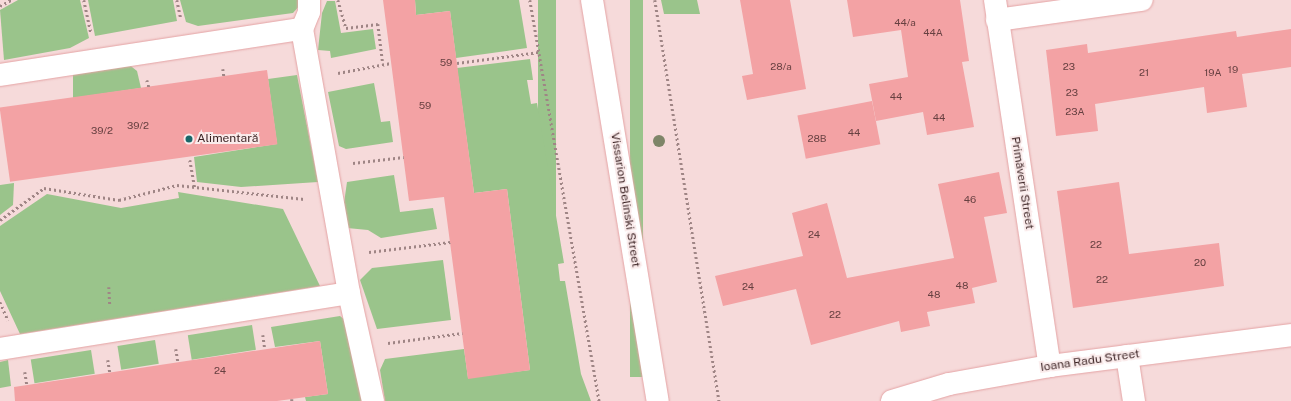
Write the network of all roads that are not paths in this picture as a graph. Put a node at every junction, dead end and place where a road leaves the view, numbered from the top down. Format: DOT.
graph roads {
  1 [pos="309,0"];
  2 [pos="592,0"];
  3 [pos="1142,0"];
  4 [pos="996,10"];
  5 [pos="302,29"];
  6 [pos="0,75"];
  7 [pos="349,293"];
  8 [pos="1291,335"];
  9 [pos="0,349"];
  10 [pos="1127,356"];
  11 [pos="1050,366"];
  12 [pos="373,401"];
  13 [pos="658,401"];
  14 [pos="892,401"];
  15 [pos="1134,401"];
  1 -- 5 [label="street"];
  2 -- 13 [label="street, Vissarion Belinski Street"];
  3 -- 4 [label="street"];
  4 -- 11 [label="street, Primăverii Street"];
  5 -- 6 [label="street"];
  5 -- 7 [label="street"];
  7 -- 9 [label="street"];
  7 -- 12 [label="street"];
  8 -- 10 [label="street, Ioana Radu Street"];
  10 -- 11 [label="street, Ioana Radu Street"];
  10 -- 15 [label="street"];
  11 -- 14 [label="street, Ioana Radu Street"];
}
